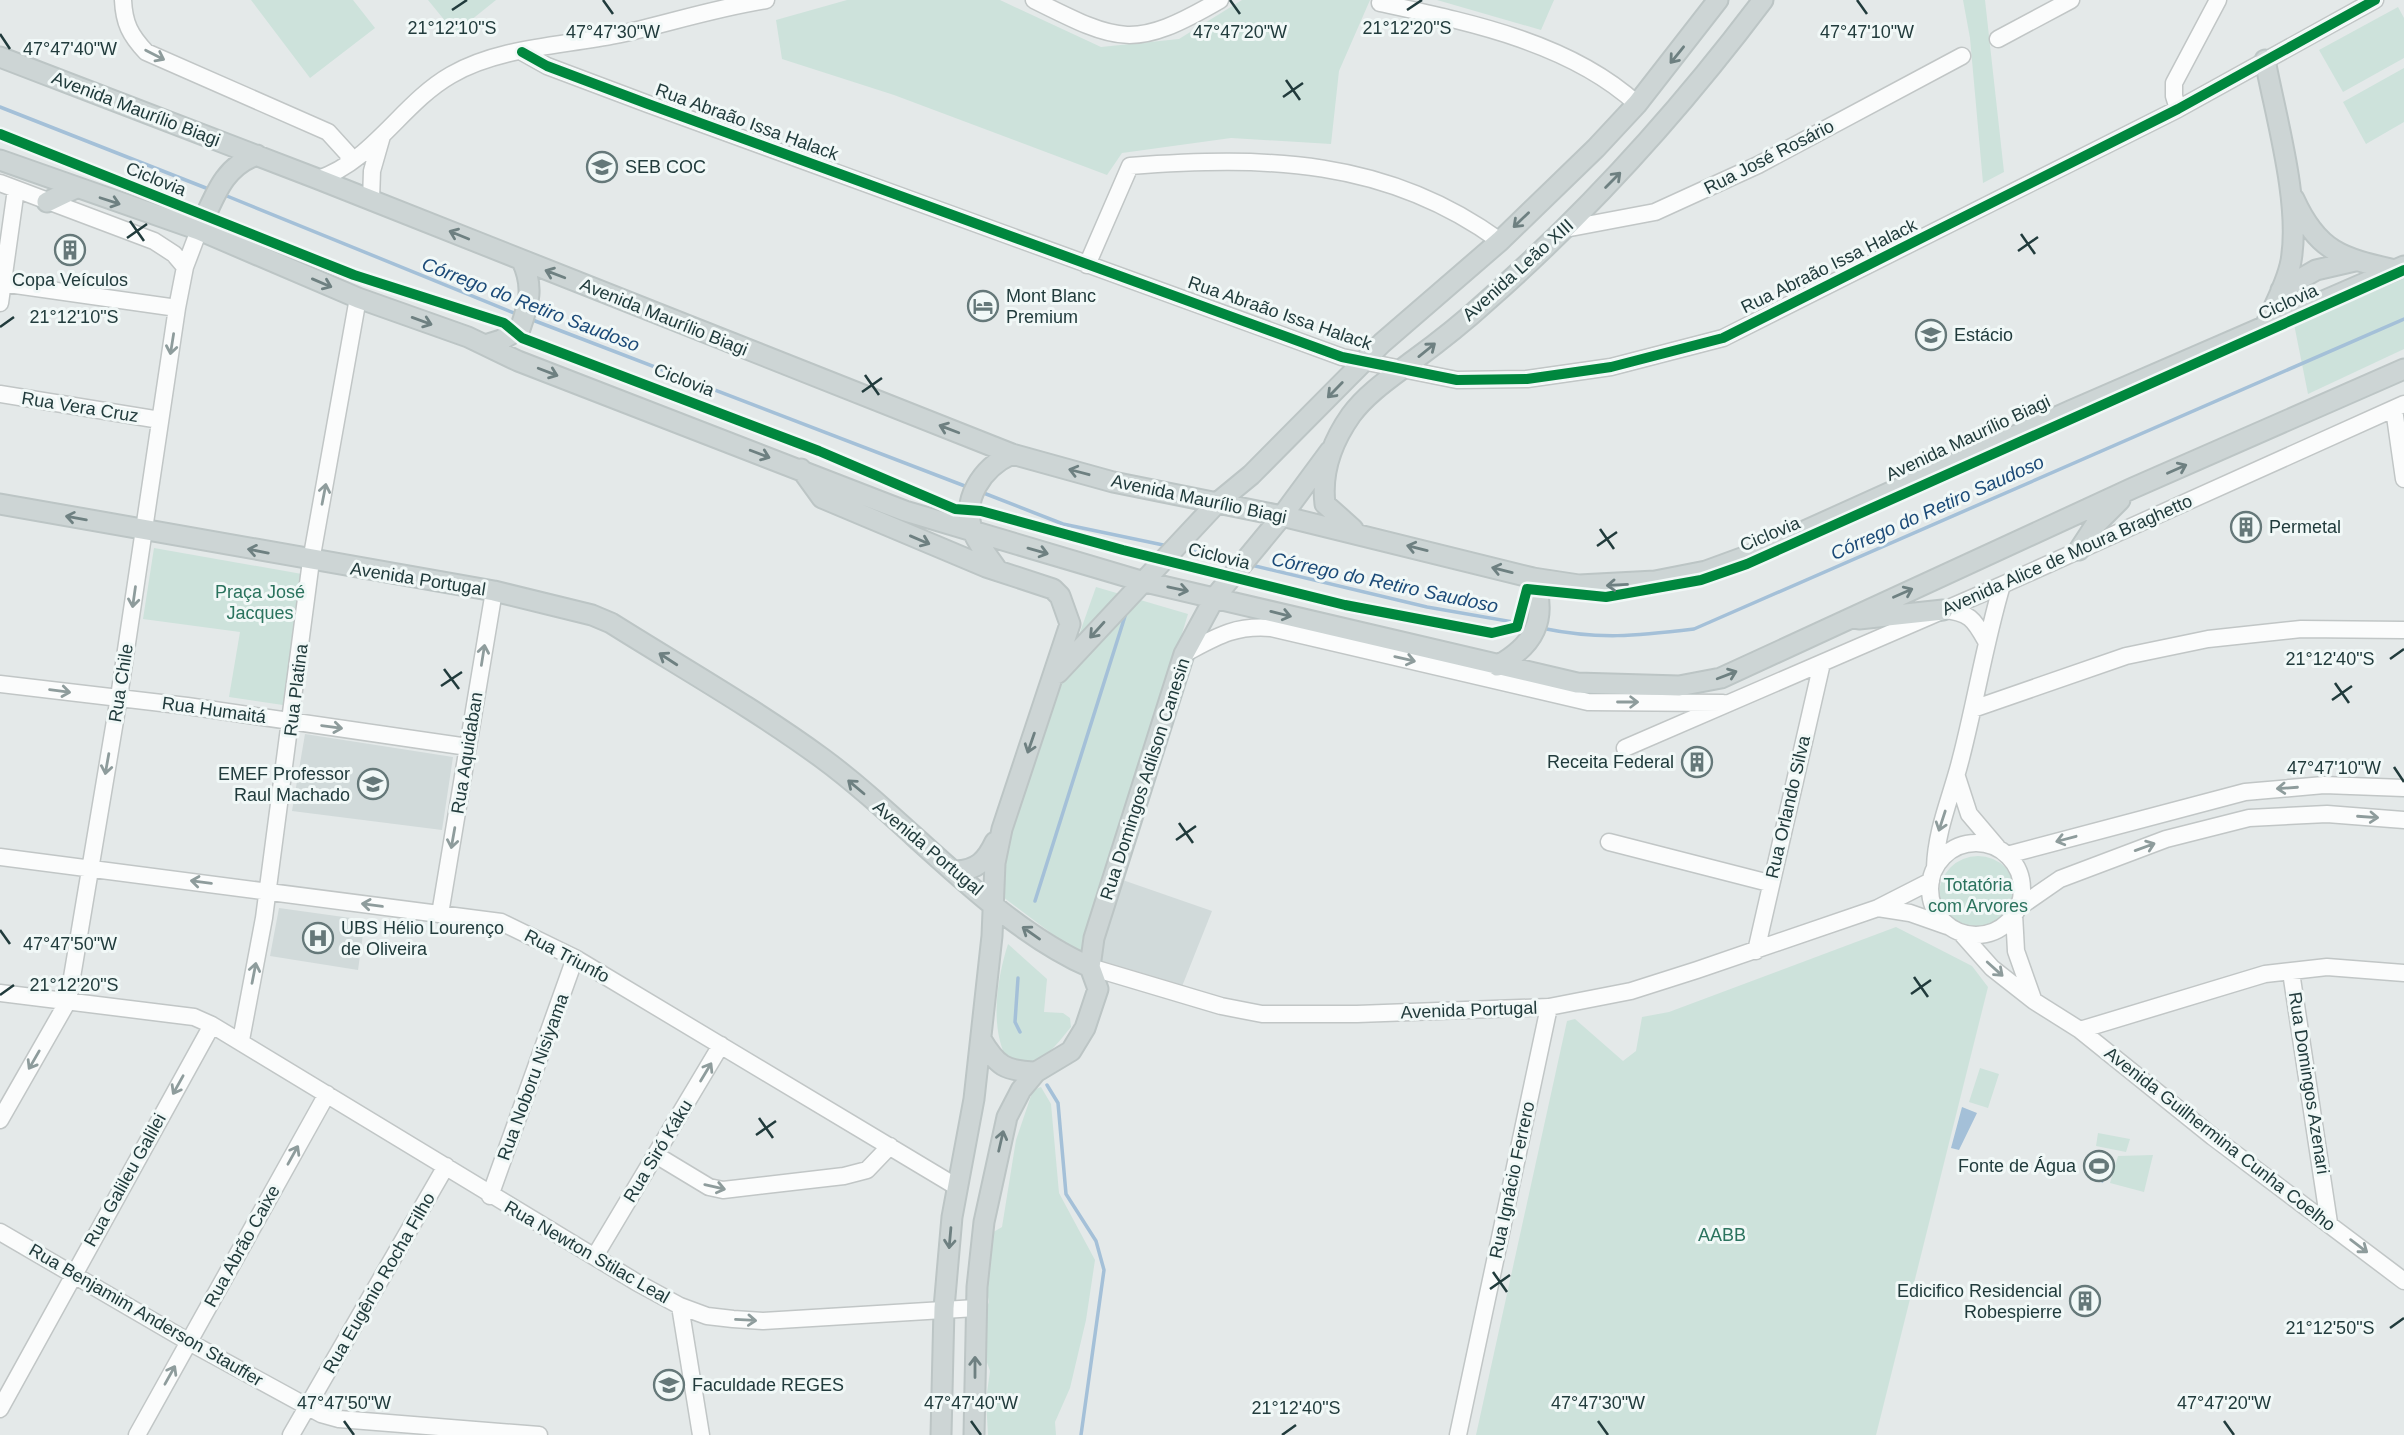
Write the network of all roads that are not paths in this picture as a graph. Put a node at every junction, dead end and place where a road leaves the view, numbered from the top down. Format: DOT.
graph roads {
  1 [pos="123,0"];
  2 [pos="766,0"];
  3 [pos="1034,0"];
  4 [pos="1220,0"];
  5 [pos="1718,0"];
  6 [pos="1763,0"];
  7 [pos="2071,0"];
  8 [pos="2218,0"];
  9 [pos="2375,0"];
  10 [pos="1380,3"];
  11 [pos="1998,39"];
  12 [pos="522,52"];
  13 [pos="1962,56"];
  14 [pos="0,57"];
  15 [pos="2265,60"];
  16 [pos="1637,104"];
  17 [pos="2178,109"];
  18 [pos="382,136"];
  19 [pos="257,155"];
  20 [pos="0,160"];
  21 [pos="349,163"];
  22 [pos="318,179"];
  23 [pos="0,183"];
  24 [pos="2289,186"];
  25 [pos="16,189"];
  26 [pos="74,189"];
  27 [pos="214,200"];
  28 [pos="370,200"];
  29 [pos="47,202"];
  30 [pos="1565,229"];
  31 [pos="199,230"];
  32 [pos="1500,241"];
  33 [pos="226,242"];
  34 [pos="522,261"];
  35 [pos="2355,261"];
  36 [pos="1087,265"];
  37 [pos="185,267"];
  38 [pos="2400,268"];
  39 [pos="1,283"];
  40 [pos="2281,290"];
  41 [pos="358,298"];
  42 [pos="0,303"];
  43 [pos="177,308"];
  44 [pos="2265,326"];
  45 [pos="485,345"];
  46 [pos="1364,361"];
  47 [pos="2404,369"];
  48 [pos="1400,370"];
  49 [pos="0,394"];
  50 [pos="2399,407"];
  51 [pos="160,420"];
  52 [pos="1330,450"];
  53 [pos="1012,454"];
  54 [pos="801,469"];
  55 [pos="2404,479"];
  56 [pos="2133,488"];
  57 [pos="1217,503"];
  58 [pos="0,504"];
  59 [pos="905,511"];
  60 [pos="1282,516"];
  61 [pos="875,521"];
  62 [pos="143,529"];
  63 [pos="973,532"];
  64 [pos="1363,535"];
  65 [pos="2079,550"];
  66 [pos="311,561"];
  67 [pos="998,570"];
  68 [pos="1533,578"];
  69 [pos="1141,581"];
  70 [pos="2002,585"];
  71 [pos="494,591"];
  72 [pos="1215,597"];
  73 [pos="1943,610"];
  74 [pos="1841,621"];
  75 [pos="1267,628"];
  76 [pos="2404,630"];
  77 [pos="1373,637"];
  78 [pos="1986,641"];
  79 [pos="1343,645"];
  80 [pos="1184,654"];
  81 [pos="1822,663"];
  82 [pos="1497,666"];
  83 [pos="1053,678"];
  84 [pos="0,684"];
  85 [pos="119,697"];
  86 [pos="1729,703"];
  87 [pos="1973,709"];
  88 [pos="292,721"];
  89 [pos="468,747"];
  90 [pos="1625,748"];
  91 [pos="1957,775"];
  92 [pos="2404,788"];
  93 [pos="2245,792"];
  94 [pos="2249,818"];
  95 [pos="2404,820"];
  96 [pos="1002,829"];
  97 [pos="1609,842"];
  98 [pos="2003,852"];
  99 [pos="0,857"];
  100 [pos="88,868"];
  101 [pos="956,871"];
  102 [pos="1933,875"];
  103 [pos="1769,883"];
  104 [pos="268,891"];
  105 [pos="994,904"];
  106 [pos="1878,908"];
  107 [pos="2016,911"];
  108 [pos="440,914"];
  109 [pos="1956,930"];
  110 [pos="1756,951"];
  111 [pos="575,958"];
  112 [pos="1090,967"];
  113 [pos="2291,972"];
  114 [pos="2404,973"];
  115 [pos="0,993"];
  116 [pos="68,1001"];
  117 [pos="2034,1001"];
  118 [pos="1549,1007"];
  119 [pos="212,1025"];
  120 [pos="2080,1030"];
  121 [pos="981,1039"];
  122 [pos="241,1040"];
  123 [pos="722,1045"];
  124 [pos="1037,1072"];
  125 [pos="327,1094"];
  126 [pos="0,1120"];
  127 [pos="890,1146"];
  128 [pos="656,1156"];
  129 [pos="446,1166"];
  130 [pos="957,1187"];
  131 [pos="2327,1195"];
  132 [pos="490,1196"];
  133 [pos="2314,1212"];
  134 [pos="984,1222"];
  135 [pos="2329,1223"];
  136 [pos="0,1232"];
  137 [pos="595,1256"];
  138 [pos="73,1274"];
  139 [pos="2404,1281"];
  140 [pos="680,1306"];
  141 [pos="944,1308"];
  142 [pos="975,1308"];
  143 [pos="189,1342"];
  144 [pos="308,1407"];
  145 [pos="0,1409"];
  146 [pos="137,1435"];
  147 [pos="290,1435"];
  148 [pos="539,1435"];
  149 [pos="701,1435"];
  150 [pos="941,1435"];
  151 [pos="974,1435"];
  152 [pos="1458,1435"];
  1 -- 21 [label="street, one-way"];
  2 -- 12 [label="street"];
  3 -- 4 [label="street"];
  5 -- 16 [label="main road, Avenida Leão XIII, one-way"];
  30 -- 6 [label="main road, Avenida Leão XIII, one-way"];
  7 -- 11 [label="street"];
  8 -- 17 [label="street"];
  9 -- 15 [label="street, Rua Abraão Issa Halack"];
  10 -- 16 [label="street"];
  12 -- 18 [label="street"];
  12 -- 36 [label="street, Rua Abraão Issa Halack"];
  13 -- 30 [label="street, Rua José Rosário"];
  14 -- 19 [label="main road, Avenida Maurílio Biagi"];
  15 -- 17 [label="street, Rua Abraão Issa Halack"];
  15 -- 24 [label="main road"];
  16 -- 32 [label="main road, Avenida Leão XIII, one-way"];
  17 -- 48 [label="street, Rua Abraão Issa Halack"];
  18 -- 21 [label="street"];
  18 -- 28 [label="street"];
  19 -- 22 [label="main road, Avenida Maurílio Biagi"];
  19 -- 27 [label="main road"];
  20 -- 26 [label="main road"];
  21 -- 22 [label="street"];
  22 -- 28 [label="main road, Avenida Maurílio Biagi"];
  23 -- 25 [label="street"];
  24 -- 35 [label="main road"];
  24 -- 40 [label="main road"];
  25 -- 29 [label="street"];
  25 -- 39 [label="street"];
  26 -- 29 [label="main road"];
  26 -- 31 [label="main road, one-way"];
  27 -- 31 [label="main road"];
  27 -- 33 [label="main road"];
  34 -- 28 [label="main road, Avenida Maurílio Biagi, one-way"];
  29 -- 37 [label="street"];
  48 -- 30 [label="main road, Avenida Leão XIII, one-way"];
  31 -- 33 [label="main road"];
  31 -- 37 [label="street, Rua Chile"];
  32 -- 36 [label="street"];
  32 -- 46 [label="main road, Avenida Leão XIII"];
  33 -- 41 [label="main road, one-way"];
  34 -- 45 [label="main road"];
  53 -- 34 [label="main road, Avenida Maurílio Biagi, one-way"];
  35 -- 38 [label="main road"];
  35 -- 40 [label="main road"];
  36 -- 46 [label="street, Rua Abraão Issa Halack"];
  37 -- 43 [label="street, Rua Chile"];
  38 -- 44 [label="main road, Avenida Maurílio Biagi"];
  39 -- 42 [label="street"];
  39 -- 43 [label="street"];
  40 -- 44 [label="main road"];
  41 -- 45 [label="main road, one-way"];
  66 -- 41 [label="street, Rua Platina, one-way"];
  43 -- 51 [label="street, Rua Chile, one-way"];
  44 -- 68 [label="main road, Avenida Maurílio Biagi, one-way"];
  45 -- 54 [label="main road, one-way"];
  46 -- 48 [label="street, Rua Abraão Issa Halack"];
  46 -- 57 [label="main road, Avenida Leão XIII, one-way"];
  56 -- 47 [label="main road, one-way"];
  48 -- 52 [label="main road, Avenida Leão XIII"];
  49 -- 51 [label="street, Rua Vera Cruz"];
  50 -- 55 [label="street"];
  50 -- 65 [label="street, Avenida Alice de Moura Braghetto"];
  51 -- 62 [label="street, Rua Chile"];
  52 -- 60 [label="main road, Rua Domingos Adilson Canesin"];
  52 -- 64 [label="main road, Avenida Leão XIII"];
  57 -- 53 [label="main road, Avenida Maurílio Biagi, one-way"];
  53 -- 63 [label="main road"];
  54 -- 59 [label="main road"];
  54 -- 61 [label="main road"];
  56 -- 65 [label="main road"];
  74 -- 56 [label="main road, one-way"];
  57 -- 60 [label="main road, Avenida Maurílio Biagi"];
  57 -- 69 [label="main road, Avenida Leão XIII"];
  62 -- 58 [label="main road, Avenida Portugal, one-way"];
  59 -- 61 [label="main road"];
  59 -- 63 [label="main road"];
  60 -- 64 [label="main road, Avenida Maurílio Biagi"];
  60 -- 72 [label="main road, Rua Domingos Adilson Canesin"];
  61 -- 67 [label="main road, one-way"];
  66 -- 62 [label="main road, Avenida Portugal, one-way"];
  62 -- 85 [label="street, Rua Chile, one-way"];
  63 -- 67 [label="main road"];
  63 -- 69 [label="main road, one-way"];
  68 -- 64 [label="main road, Avenida Maurílio Biagi, one-way"];
  65 -- 70 [label="street, Avenida Alice de Moura Braghetto"];
  66 -- 71 [label="main road, Avenida Portugal"];
  66 -- 88 [label="street, Rua Platina"];
  67 -- 83 [label="main road"];
  68 -- 82 [label="main road"];
  69 -- 72 [label="main road, one-way"];
  69 -- 83 [label="main road, Avenida Leão XIII, one-way"];
  70 -- 73 [label="street, Avenida Alice de Moura Braghetto"];
  70 -- 78 [label="street"];
  89 -- 71 [label="street, Rua Aquidaban, one-way"];
  101 -- 71 [label="main road, Avenida Portugal, one-way"];
  72 -- 75 [label="street"];
  72 -- 77 [label="main road, one-way"];
  72 -- 80 [label="main road, Rua Domingos Adilson Canesin"];
  73 -- 74 [label="main road"];
  73 -- 78 [label="street"];
  73 -- 81 [label="street, Avenida Alice de Moura Braghetto"];
  82 -- 74 [label="main road, one-way"];
  75 -- 79 [label="street"];
  75 -- 80 [label="street"];
  76 -- 87 [label="street"];
  77 -- 79 [label="main road"];
  77 -- 82 [label="main road"];
  78 -- 87 [label="street"];
  79 -- 86 [label="street, one-way"];
  80 -- 112 [label="main road, Rua Domingos Adilson Canesin"];
  81 -- 86 [label="street, Avenida Alice de Moura Braghetto"];
  81 -- 103 [label="street, Rua Orlando Silva"];
  83 -- 96 [label="main road, one-way"];
  84 -- 85 [label="street, Rua Humaitá, one-way"];
  85 -- 88 [label="street, Rua Humaitá"];
  85 -- 100 [label="street, Rua Chile, one-way"];
  86 -- 90 [label="street"];
  87 -- 91 [label="street"];
  88 -- 89 [label="street, Rua Humaitá, one-way"];
  88 -- 104 [label="street, Rua Platina"];
  89 -- 108 [label="street, Rua Aquidaban, one-way"];
  91 -- 98 [label="street"];
  91 -- 102 [label="street, one-way"];
  92 -- 93 [label="street, one-way"];
  93 -- 94 [label="street"];
  93 -- 98 [label="street, one-way"];
  94 -- 95 [label="street, one-way"];
  107 -- 94 [label="street, one-way"];
  96 -- 101 [label="main road"];
  96 -- 105 [label="main road"];
  97 -- 103 [label="street"];
  98 -- 102 [label="street"];
  98 -- 107 [label="street"];
  99 -- 100 [label="street, Rua Triunfo"];
  104 -- 100 [label="street, Rua Triunfo, one-way"];
  100 -- 116 [label="street, Rua Chile"];
  101 -- 105 [label="main road, Avenida Portugal"];
  102 -- 106 [label="street, Avenida Portugal"];
  102 -- 109 [label="street"];
  103 -- 110 [label="street, Rua Orlando Silva"];
  108 -- 104 [label="street, Rua Triunfo, one-way"];
  122 -- 104 [label="street, Rua Platina, one-way"];
  112 -- 105 [label="main road, Avenida Portugal, one-way"];
  105 -- 121 [label="main road"];
  106 -- 109 [label="street, Avenida Portugal"];
  106 -- 110 [label="street, Avenida Portugal"];
  107 -- 109 [label="street"];
  107 -- 117 [label="street"];
  108 -- 111 [label="street, Rua Triunfo"];
  109 -- 117 [label="street, Avenida Guilhermina Cunha Coelho, one-way"];
  110 -- 118 [label="street, Avenida Portugal"];
  111 -- 123 [label="street, Rua Triunfo"];
  111 -- 132 [label="street, Rua Noboru Nisiyama"];
  112 -- 118 [label="street, Avenida Portugal"];
  112 -- 124 [label="main road, Rua Domingos Adilson Canesin"];
  113 -- 114 [label="street"];
  113 -- 120 [label="street"];
  113 -- 131 [label="street, Rua Domingos Azenari"];
  115 -- 116 [label="street, Rua Newton Stilac Leal"];
  116 -- 119 [label="street, Rua Newton Stilac Leal"];
  116 -- 126 [label="street, Rua Chile, one-way"];
  117 -- 120 [label="street, Avenida Guilhermina Cunha Coelho"];
  118 -- 152 [label="street, Rua Ignácio Ferrero"];
  119 -- 122 [label="street, Rua Newton Stilac Leal"];
  119 -- 138 [label="street, Rua Galileu Galilei, one-way"];
  120 -- 133 [label="street, Avenida Guilhermina Cunha Coelho"];
  121 -- 124 [label="main road"];
  121 -- 130 [label="main road"];
  122 -- 125 [label="street, Rua Newton Stilac Leal"];
  123 -- 127 [label="street, Rua Triunfo"];
  128 -- 123 [label="street, Rua Siró Káku, one-way"];
  134 -- 124 [label="main road, one-way"];
  125 -- 129 [label="street, Rua Newton Stilac Leal"];
  143 -- 125 [label="street, Rua Abrão Caixe, one-way"];
  128 -- 127 [label="street, one-way"];
  127 -- 130 [label="street, Rua Triunfo"];
  128 -- 137 [label="street, Rua Siró Káku"];
  129 -- 132 [label="street, Rua Newton Stilac Leal"];
  129 -- 144 [label="street, Rua Eugênio Rocha Filho"];
  130 -- 134 [label="main road"];
  130 -- 141 [label="main road, one-way"];
  131 -- 133 [label="street, Rua Domingos Azenari"];
  131 -- 135 [label="street, Rua Domingos Azenari"];
  132 -- 137 [label="street, Rua Newton Stilac Leal"];
  133 -- 135 [label="street, Avenida Guilhermina Cunha Coelho"];
  134 -- 142 [label="main road"];
  135 -- 139 [label="street, Avenida Guilhermina Cunha Coelho, one-way"];
  136 -- 138 [label="street, Rua Benjamim Anderson Stauffer"];
  137 -- 140 [label="street, Rua Newton Stilac Leal"];
  138 -- 143 [label="street, Rua Benjamim Anderson Stauffer"];
  138 -- 145 [label="street, Rua Galileu Galilei"];
  140 -- 141 [label="street, Rua Newton Stilac Leal, one-way"];
  140 -- 149 [label="street"];
  141 -- 142 [label="street, Rua Newton Stilac Leal"];
  141 -- 150 [label="main road"];
  151 -- 142 [label="main road, one-way"];
  143 -- 144 [label="street, Rua Benjamim Anderson Stauffer"];
  146 -- 143 [label="street, Rua Abrão Caixe, one-way"];
  144 -- 147 [label="street, Rua Eugênio Rocha Filho"];
  144 -- 148 [label="street, Rua Benjamim Anderson Stauffer"];
}
